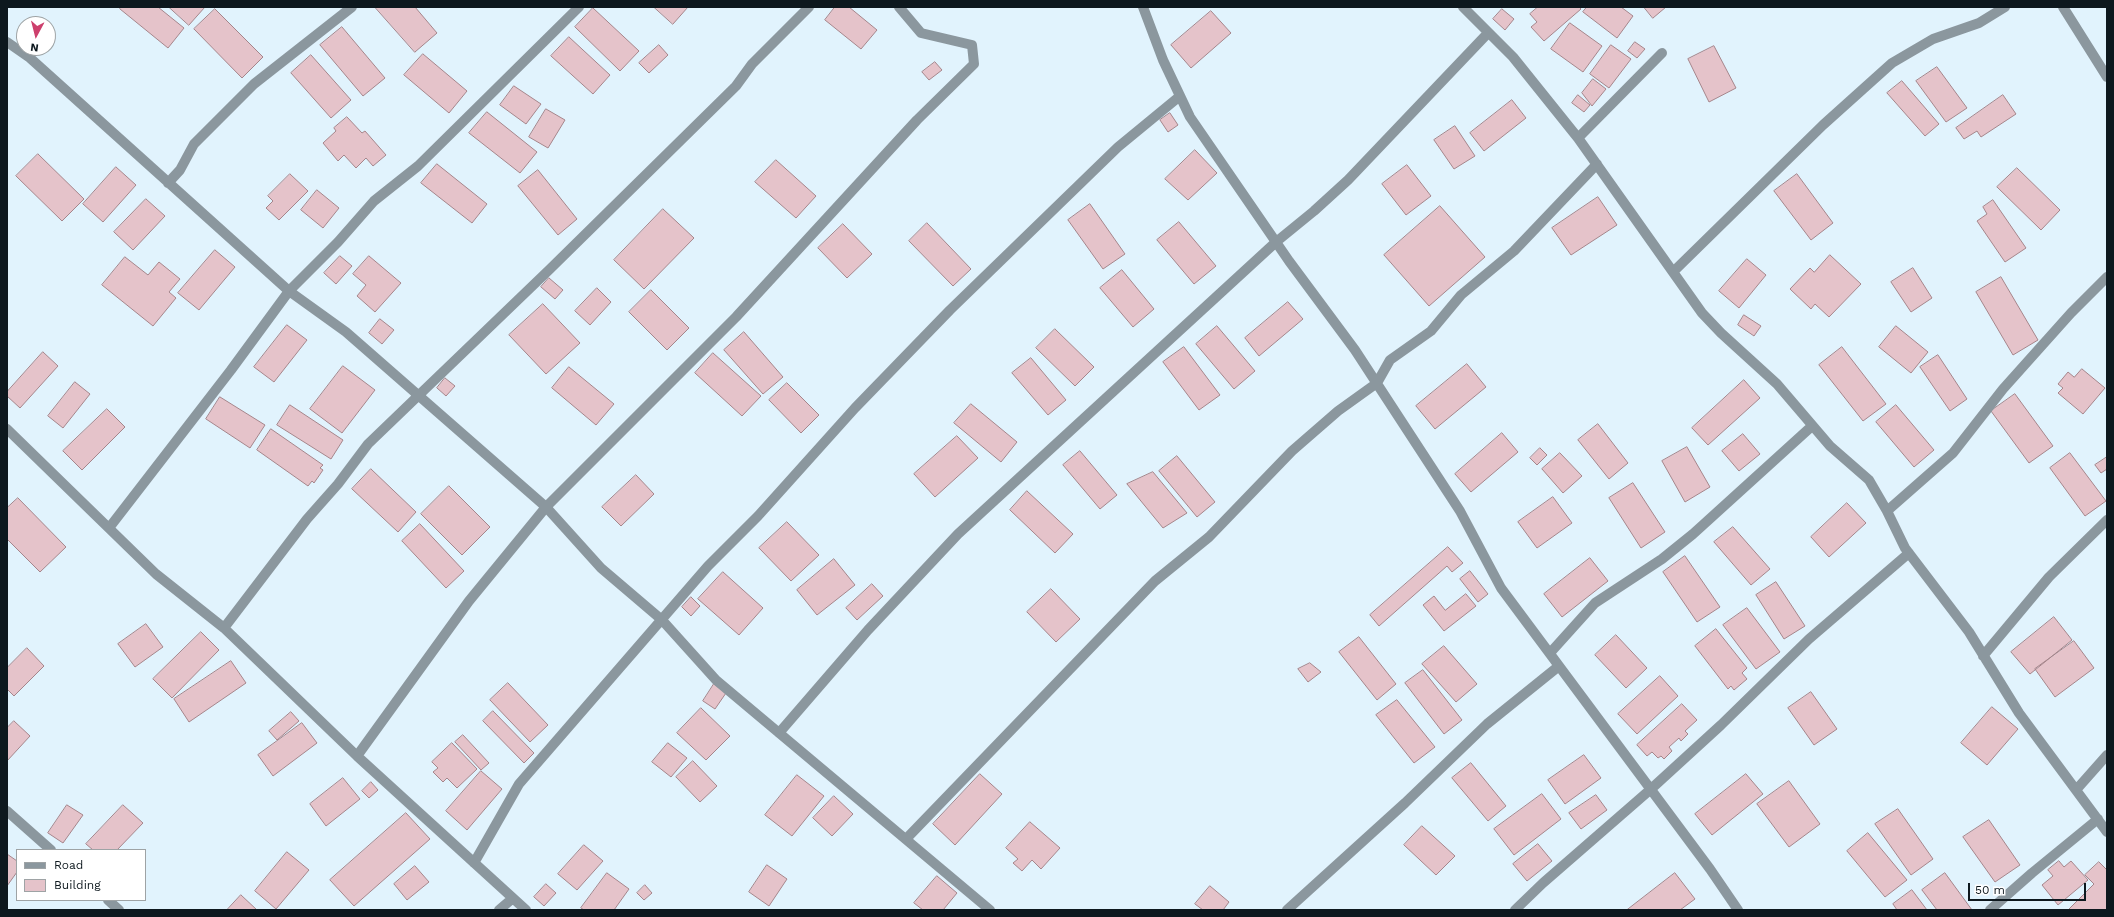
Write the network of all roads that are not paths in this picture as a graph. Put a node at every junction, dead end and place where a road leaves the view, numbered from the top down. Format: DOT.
graph roads {
  1 [pos="352,7"];
  2 [pos="579,7"];
  3 [pos="809,7"];
  4 [pos="899,7"];
  5 [pos="1144,7"];
  6 [pos="2005,7"];
  7 [pos="2063,7"];
  8 [pos="1465,8"];
  9 [pos="1488,33"];
  10 [pos="7,42"];
  11 [pos="1662,53"];
  12 [pos="2107,77"];
  13 [pos="1180,96"];
  14 [pos="1578,138"];
  15 [pos="1597,164"];
  16 [pos="168,183"];
  17 [pos="1276,242"];
  18 [pos="1674,271"];
  19 [pos="2107,277"];
  20 [pos="289,291"];
  21 [pos="1377,383"];
  22 [pos="419,394"];
  23 [pos="1812,426"];
  24 [pos="7,429"];
  25 [pos="546,507"];
  26 [pos="1887,510"];
  27 [pos="2107,520"];
  28 [pos="109,528"];
  29 [pos="1908,553"];
  30 [pos="662,620"];
  31 [pos="224,628"];
  32 [pos="1550,653"];
  33 [pos="1983,656"];
  34 [pos="1559,666"];
  35 [pos="779,733"];
  36 [pos="2107,755"];
  37 [pos="357,756"];
  38 [pos="1651,789"];
  39 [pos="2076,790"];
  40 [pos="7,811"];
  41 [pos="2098,819"];
  42 [pos="2107,832"];
  43 [pos="906,839"];
  44 [pos="50,849"];
  45 [pos="474,862"];
  46 [pos="513,898"];
  47 [pos="109,901"];
  48 [pos="119,910"];
  49 [pos="499,910"];
  50 [pos="526,910"];
  51 [pos="990,910"];
  52 [pos="1287,910"];
  53 [pos="1515,910"];
  54 [pos="1738,910"];
  55 [pos="1990,910"];
  1 -- 16 [label="street"];
  2 -- 20 [label="street"];
  3 -- 22 [label="street"];
  4 -- 25 [label="street"];
  5 -- 13 [label="street"];
  6 -- 18 [label="street"];
  7 -- 12 [label="street"];
  8 -- 9 [label="street"];
  9 -- 14 [label="street"];
  9 -- 17 [label="street"];
  10 -- 16 [label="street"];
  11 -- 14 [label="street"];
  13 -- 17 [label="street"];
  13 -- 30 [label="street"];
  14 -- 15 [label="street"];
  15 -- 18 [label="street"];
  15 -- 21 [label="street"];
  16 -- 20 [label="street"];
  17 -- 21 [label="street"];
  17 -- 35 [label="street"];
  18 -- 23 [label="street"];
  19 -- 26 [label="street"];
  20 -- 22 [label="street"];
  20 -- 28 [label="street"];
  21 -- 32 [label="street"];
  21 -- 43 [label="street"];
  22 -- 25 [label="street"];
  22 -- 31 [label="street"];
  23 -- 26 [label="street"];
  23 -- 32 [label="street"];
  24 -- 28 [label="street"];
  25 -- 30 [label="street"];
  25 -- 37 [label="street"];
  26 -- 29 [label="street"];
  27 -- 33 [label="street"];
  28 -- 31 [label="street"];
  29 -- 33 [label="street"];
  29 -- 38 [label="street"];
  30 -- 35 [label="street"];
  30 -- 45 [label="street"];
  31 -- 37 [label="street"];
  32 -- 34 [label="street"];
  33 -- 39 [label="street"];
  34 -- 38 [label="street"];
  34 -- 52 [label="street"];
  35 -- 43 [label="street"];
  36 -- 39 [label="street"];
  37 -- 45 [label="street"];
  38 -- 53 [label="street"];
  38 -- 54 [label="street"];
  39 -- 41 [label="street"];
  40 -- 44 [label="street"];
  41 -- 42 [label="street"];
  41 -- 55 [label="street"];
  43 -- 51 [label="street"];
  45 -- 46 [label="street"];
  46 -- 49 [label="street"];
  46 -- 50 [label="street"];
  47 -- 48 [label="street"];
}
